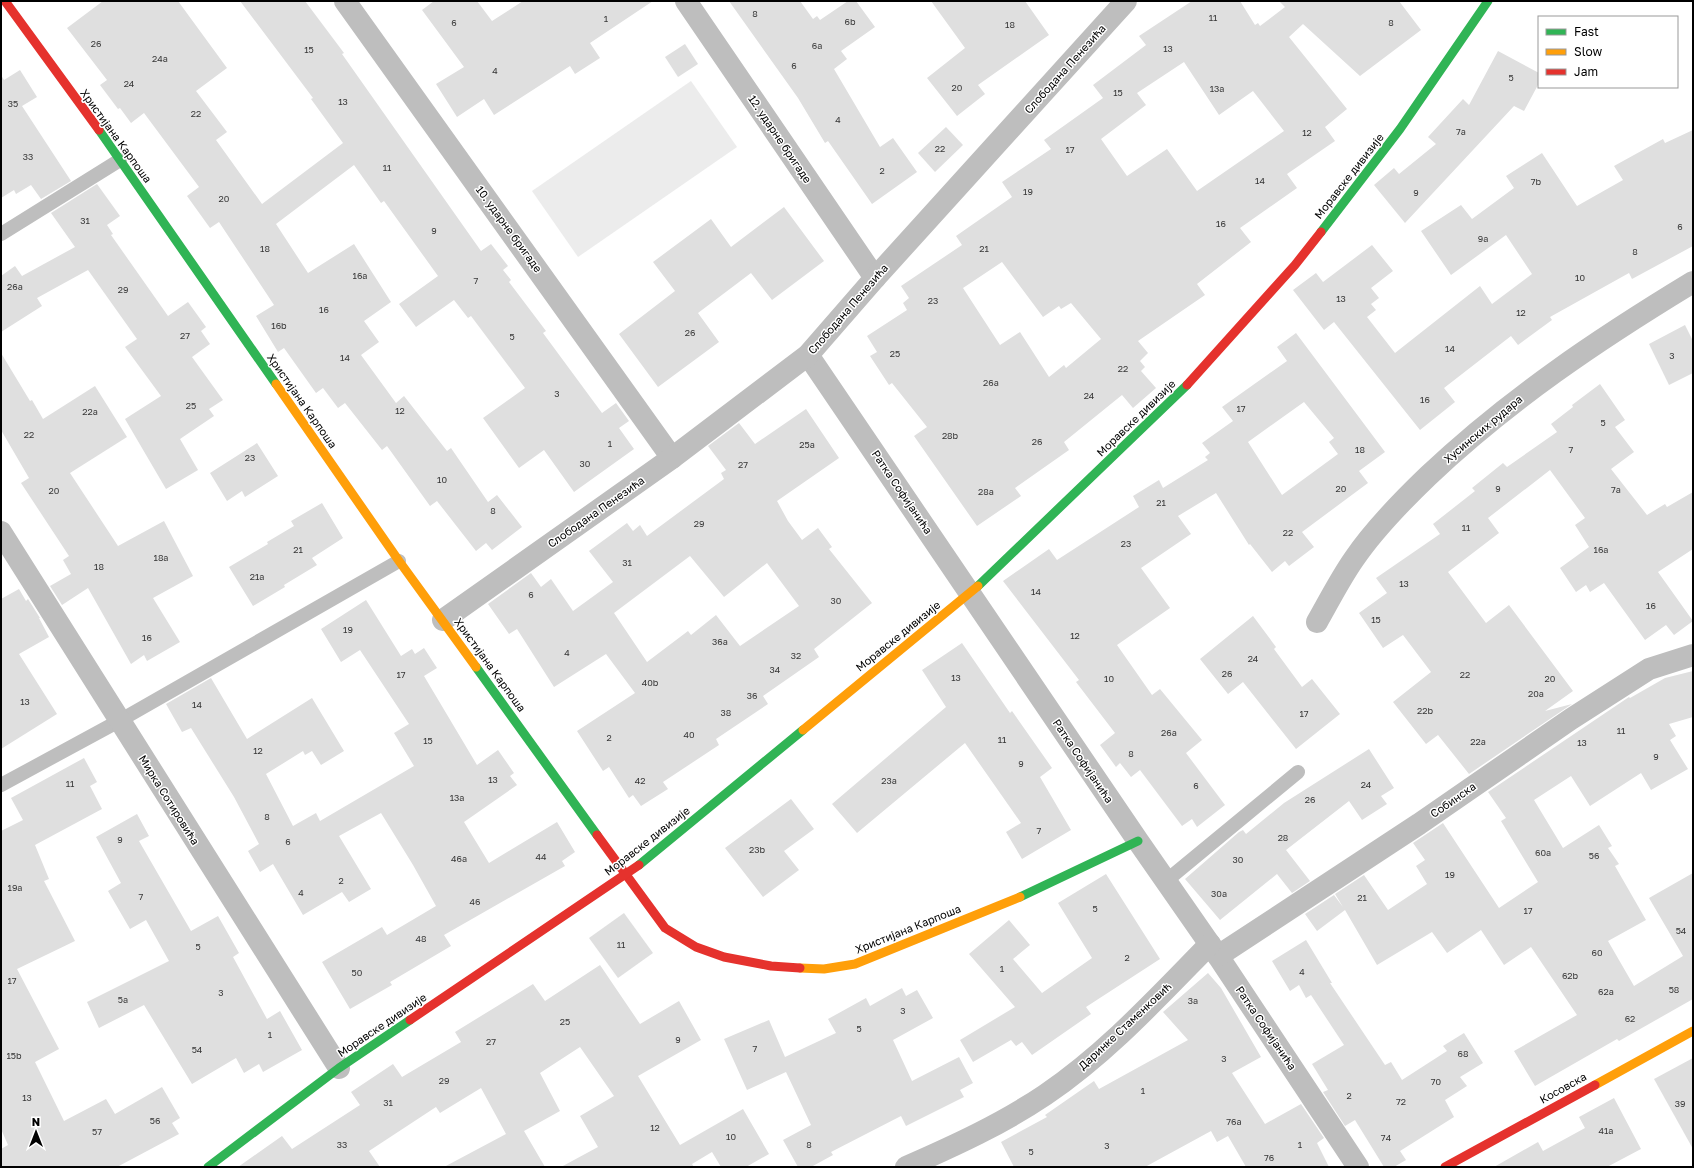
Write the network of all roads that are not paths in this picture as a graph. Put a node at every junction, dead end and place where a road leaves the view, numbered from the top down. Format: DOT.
graph roads {
  1 [pos="4,1"];
  2 [pos="346,1"];
  3 [pos="1126,1"];
  4 [pos="1488,1"];
  5 [pos="690,3"];
  6 [pos="120,160"];
  7 [pos="1,234"];
  8 [pos="875,278"];
  9 [pos="1693,282"];
  10 [pos="808,355"];
  11 [pos="672,458"];
  12 [pos="1,532"];
  13 [pos="399,561"];
  14 [pos="970,593"];
  15 [pos="443,620"];
  16 [pos="1317,622"];
  17 [pos="1693,655"];
  18 [pos="119,721"];
  19 [pos="1298,772"];
  20 [pos="1,784"];
  21 [pos="1138,841"];
  22 [pos="628,874"];
  23 [pos="1166,881"];
  24 [pos="1214,950"];
  25 [pos="1693,1030"];
  26 [pos="339,1068"];
  27 [pos="208,1167"];
  28 [pos="906,1167"];
  29 [pos="1358,1167"];
  30 [pos="1446,1167"];
  1 -- 6 [label="street, Христијана Карпоша"];
  2 -- 11 [label="street, 10. ударне бригаде"];
  3 -- 8 [label="street, Слободана Пенезића"];
  4 -- 14 [label="street, Моравске дивизије"];
  5 -- 8 [label="street, 12. ударне бригаде"];
  6 -- 7 [label="lane"];
  6 -- 13 [label="street, Христијана Карпоша"];
  8 -- 10 [label="street, Слободана Пенезића"];
  9 -- 16 [label="street, Хусинских рудара"];
  10 -- 11 [label="street, Слободана Пенезића"];
  10 -- 14 [label="street, Ратка Софијанића"];
  11 -- 15 [label="street, Слободана Пенезића"];
  12 -- 18 [label="street, Мирка Сотировића"];
  13 -- 15 [label="street, Христијана Карпоша"];
  13 -- 18 [label="lane"];
  14 -- 21 [label="street, Ратка Софијанића"];
  14 -- 22 [label="street, Моравске дивизије"];
  15 -- 22 [label="street, Христијана Карпоша"];
  17 -- 24 [label="street, Собинска"];
  18 -- 20 [label="lane"];
  18 -- 26 [label="street, Мирка Сотировића"];
  19 -- 23 [label="lane"];
  21 -- 22 [label="street, Христијана Карпоша"];
  21 -- 23 [label="street, Ратка Софијанића"];
  22 -- 26 [label="street, Моравске дивизије"];
  23 -- 24 [label="street, Ратка Софијанића"];
  24 -- 28 [label="street, Даринке Стаменковић"];
  24 -- 29 [label="street, Ратка Софијанића"];
  25 -- 30 [label="street, Косовска"];
  26 -- 27 [label="street, Моравске дивизије"];
}
